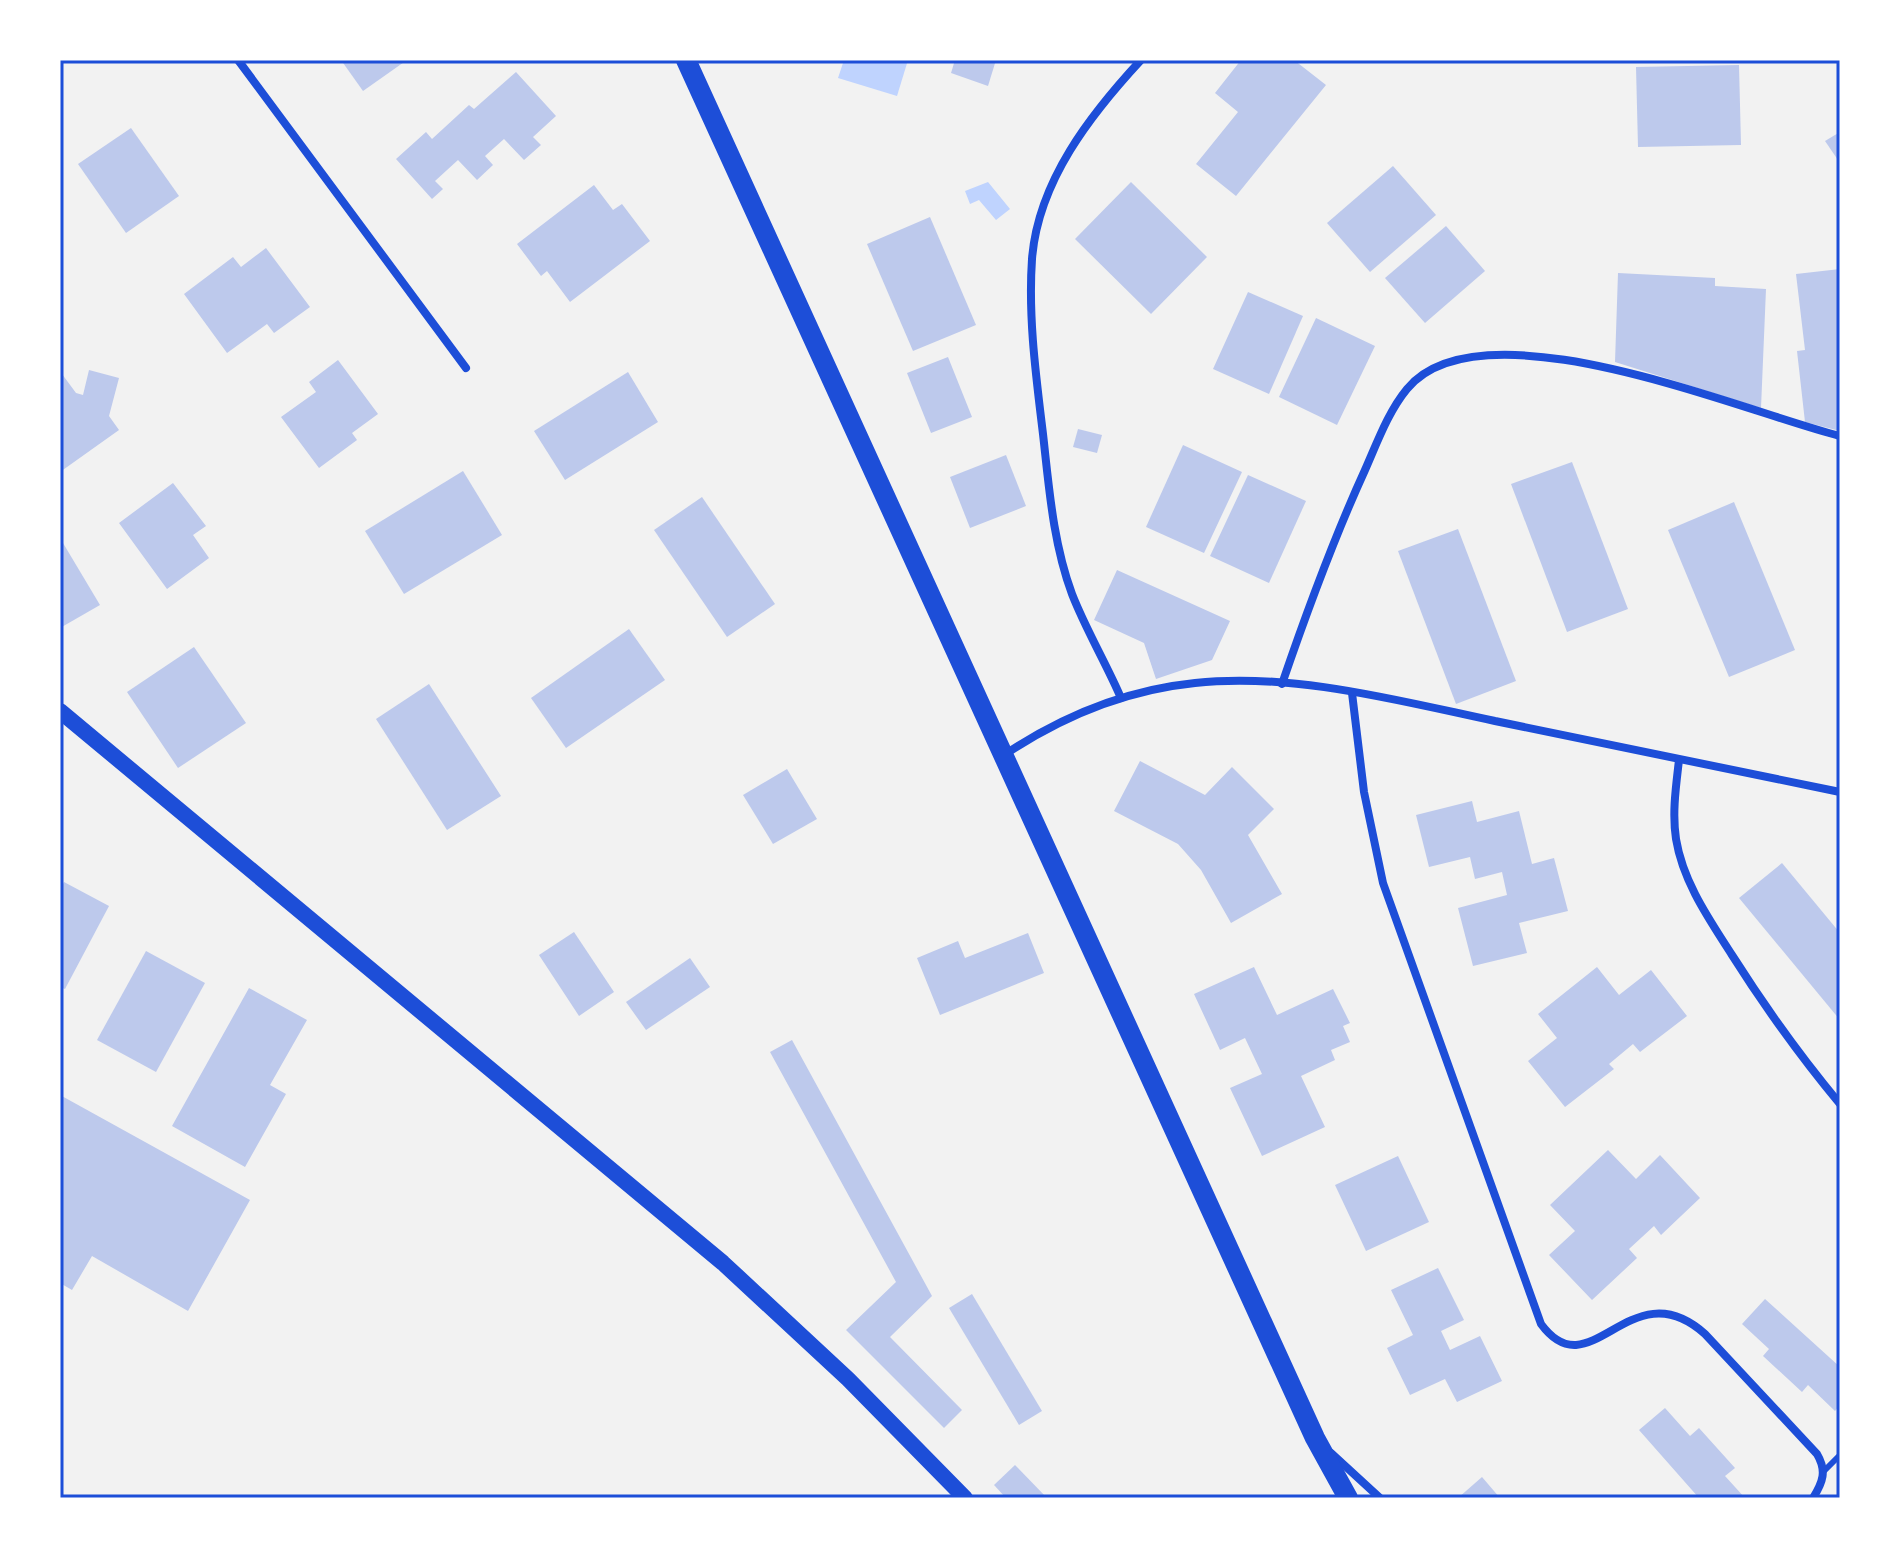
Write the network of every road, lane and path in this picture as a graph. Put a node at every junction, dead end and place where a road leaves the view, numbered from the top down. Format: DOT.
graph roads {
  1 [pos="238,60"];
  2 [pos="686,60"];
  3 [pos="1141,60"];
  4 [pos="466,368"];
  5 [pos="1840,436"];
  6 [pos="1282,684"];
  7 [pos="1352,693"];
  8 [pos="1121,698"];
  9 [pos="60,711"];
  10 [pos="1003,756"];
  11 [pos="1679,760"];
  12 [pos="1840,792"];
  13 [pos="1840,1104"];
  14 [pos="1315,1438"];
  15 [pos="1840,1455"];
  16 [pos="1824,1471"];
  17 [pos="965,1498"];
  18 [pos="1348,1498"];
  19 [pos="1380,1498"];
  20 [pos="1813,1498"];
  1 -- 4 [label="street"];
  2 -- 10 [label="main road"];
  3 -- 8 [label="street"];
  5 -- 6 [label="street"];
  6 -- 7 [label="street"];
  6 -- 8 [label="street"];
  7 -- 11 [label="street"];
  7 -- 16 [label="street"];
  8 -- 10 [label="street"];
  9 -- 17 [label="main road"];
  10 -- 14 [label="main road"];
  11 -- 12 [label="street"];
  11 -- 13 [label="street"];
  14 -- 18 [label="main road"];
  14 -- 19 [label="street"];
  15 -- 16 [label="lane"];
  16 -- 20 [label="street"];
}
